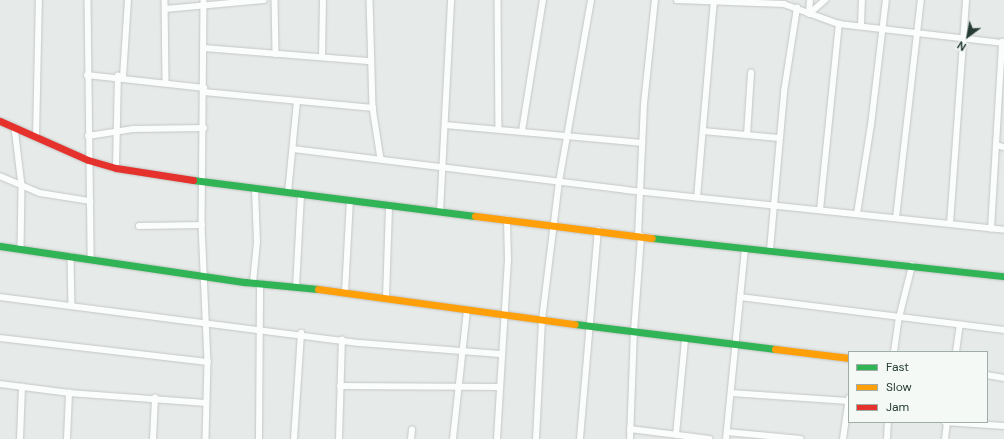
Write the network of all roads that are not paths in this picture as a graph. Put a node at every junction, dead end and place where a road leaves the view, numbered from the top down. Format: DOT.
graph roads {
  1 [pos="40,0"];
  2 [pos="88,0"];
  3 [pos="128,0"];
  4 [pos="165,0"];
  5 [pos="204,0"];
  6 [pos="264,0"];
  7 [pos="275,0"];
  8 [pos="323,0"];
  9 [pos="370,0"];
  10 [pos="451,0"];
  11 [pos="498,0"];
  12 [pos="544,0"];
  13 [pos="592,0"];
  14 [pos="655,0"];
  15 [pos="677,0"];
  16 [pos="810,0"];
  17 [pos="825,0"];
  18 [pos="862,0"];
  19 [pos="886,0"];
  20 [pos="921,0"];
  21 [pos="966,0"];
  22 [pos="223,2"];
  23 [pos="714,2"];
  24 [pos="204,7"];
  25 [pos="797,8"];
  26 [pos="165,9"];
  27 [pos="809,14"];
  28 [pos="839,24"];
  29 [pos="860,26"];
  30 [pos="882,29"];
  31 [pos="916,33"];
  32 [pos="961,38"];
  33 [pos="1003,42"];
  34 [pos="204,48"];
  35 [pos="276,54"];
  36 [pos="322,57"];
  37 [pos="370,61"];
  38 [pos="751,73"];
  39 [pos="87,75"];
  40 [pos="120,77"];
  41 [pos="166,83"];
  42 [pos="204,90"];
  43 [pos="297,101"];
  44 [pos="373,108"];
  45 [pos="0,121"];
  46 [pos="445,125"];
  47 [pos="16,128"];
  48 [pos="204,128"];
  49 [pos="500,130"];
  50 [pos="117,131"];
  51 [pos="522,131"];
  52 [pos="703,131"];
  53 [pos="567,135"];
  54 [pos="747,135"];
  55 [pos="88,136"];
  56 [pos="36,138"];
  57 [pos="779,138"];
  58 [pos="642,143"];
  59 [pos="996,145"];
  60 [pos="1004,147"];
  61 [pos="294,148"];
  62 [pos="381,159"];
  63 [pos="88,160"];
  64 [pos="116,168"];
  65 [pos="443,168"];
  66 [pos="0,176"];
  67 [pos="204,182"];
  68 [pos="559,182"];
  69 [pos="22,186"];
  70 [pos="255,189"];
  71 [pos="640,192"];
  72 [pos="288,193"];
  73 [pos="301,195"];
  74 [pos="697,198"];
  75 [pos="90,201"];
  76 [pos="350,201"];
  77 [pos="774,205"];
  78 [pos="389,206"];
  79 [pos="820,210"];
  80 [pos="440,212"];
  81 [pos="856,214"];
  82 [pos="896,218"];
  83 [pos="507,220"];
  84 [pos="950,224"];
  85 [pos="202,225"];
  86 [pos="139,226"];
  87 [pos="554,226"];
  88 [pos="991,229"];
  89 [pos="1004,230"];
  90 [pos="598,231"];
  91 [pos="639,236"];
  92 [pos="0,246"];
  93 [pos="21,249"];
  94 [pos="745,249"];
  95 [pos="770,250"];
  96 [pos="71,256"];
  97 [pos="92,258"];
  98 [pos="912,266"];
  99 [pos="205,275"];
  100 [pos="1004,276"];
  101 [pos="256,283"];
  102 [pos="296,287"];
  103 [pos="345,292"];
  104 [pos="0,297"];
  105 [pos="740,297"];
  106 [pos="386,298"];
  107 [pos="72,306"];
  108 [pos="467,310"];
  109 [pos="503,314"];
  110 [pos="899,318"];
  111 [pos="542,320"];
  112 [pos="206,324"];
  113 [pos="960,325"];
  114 [pos="588,326"];
  115 [pos="261,329"];
  116 [pos="1004,330"];
  117 [pos="634,332"];
  118 [pos="301,333"];
  119 [pos="0,338"];
  120 [pos="685,339"];
  121 [pos="342,340"];
  122 [pos="735,346"];
  123 [pos="461,351"];
  124 [pos="894,351"];
  125 [pos="956,351"];
  126 [pos="500,354"];
  127 [pos="848,358"];
  128 [pos="208,362"];
  129 [pos="988,375"];
  130 [pos="1004,378"];
  131 [pos="0,384"];
  132 [pos="340,386"];
  133 [pos="22,387"];
  134 [pos="458,387"];
  135 [pos="499,388"];
  136 [pos="69,393"];
  137 [pos="731,393"];
  138 [pos="155,398"];
  139 [pos="848,399"];
  140 [pos="206,403"];
  141 [pos="888,423"];
  142 [pos="947,423"];
  143 [pos="961,423"];
  144 [pos="1004,426"];
  145 [pos="630,429"];
  146 [pos="412,430"];
  147 [pos="727,432"];
  148 [pos="676,435"];
  149 [pos="20,439"];
  150 [pos="67,439"];
  151 [pos="153,439"];
  152 [pos="206,439"];
  153 [pos="259,439"];
  154 [pos="294,439"];
  155 [pos="338,439"];
  156 [pos="411,439"];
  157 [pos="453,439"];
  158 [pos="497,439"];
  159 [pos="536,439"];
  160 [pos="580,439"];
  161 [pos="630,439"];
  162 [pos="709,439"];
  163 [pos="726,439"];
  164 [pos="801,439"];
  165 [pos="844,439"];
  166 [pos="887,439"];
  167 [pos="945,439"];
  1 -- 56 [label="street"];
  2 -- 39 [label="street"];
  3 -- 40 [label="street"];
  4 -- 26 [label="street"];
  5 -- 24 [label="street"];
  6 -- 22 [label="street"];
  7 -- 35 [label="street"];
  8 -- 36 [label="street"];
  9 -- 37 [label="street"];
  10 -- 46 [label="street"];
  11 -- 49 [label="street"];
  12 -- 51 [label="street"];
  13 -- 53 [label="street"];
  14 -- 58 [label="street"];
  15 -- 23 [label="street"];
  16 -- 27 [label="street"];
  17 -- 27 [label="street"];
  18 -- 29 [label="street"];
  19 -- 30 [label="street"];
  20 -- 31 [label="street"];
  21 -- 32 [label="street"];
  22 -- 24 [label="street"];
  23 -- 25 [label="street"];
  23 -- 52 [label="street"];
  24 -- 26 [label="street"];
  24 -- 34 [label="street"];
  25 -- 27 [label="street"];
  25 -- 57 [label="street"];
  26 -- 41 [label="street"];
  27 -- 28 [label="street"];
  28 -- 29 [label="street"];
  28 -- 79 [label="street"];
  29 -- 30 [label="street"];
  30 -- 31 [label="street"];
  30 -- 81 [label="street"];
  31 -- 32 [label="street"];
  31 -- 82 [label="street"];
  32 -- 33 [label="street"];
  32 -- 84 [label="street"];
  33 -- 59 [label="street"];
  34 -- 35 [label="street"];
  34 -- 42 [label="street"];
  35 -- 36 [label="street"];
  36 -- 37 [label="street"];
  37 -- 44 [label="street"];
  38 -- 54 [label="street"];
  39 -- 40 [label="street"];
  39 -- 55 [label="street"];
  40 -- 41 [label="street"];
  40 -- 50 [label="street"];
  41 -- 42 [label="street"];
  42 -- 43 [label="street"];
  42 -- 48 [label="street"];
  43 -- 44 [label="street"];
  43 -- 61 [label="street"];
  44 -- 62 [label="street"];
  45 -- 47 [label="street"];
  46 -- 49 [label="street"];
  46 -- 65 [label="street"];
  47 -- 56 [label="street"];
  47 -- 69 [label="street"];
  48 -- 50 [label="street"];
  48 -- 67 [label="street"];
  49 -- 51 [label="street"];
  50 -- 55 [label="street"];
  50 -- 64 [label="street"];
  51 -- 53 [label="street"];
  52 -- 54 [label="street"];
  52 -- 74 [label="street"];
  53 -- 58 [label="street"];
  53 -- 68 [label="street"];
  54 -- 57 [label="street"];
  55 -- 63 [label="street"];
  56 -- 63 [label="street"];
  57 -- 77 [label="street"];
  58 -- 71 [label="street"];
  59 -- 60 [label="street"];
  59 -- 88 [label="street"];
  61 -- 62 [label="street"];
  61 -- 72 [label="street"];
  62 -- 65 [label="street"];
  63 -- 64 [label="street"];
  63 -- 75 [label="street"];
  64 -- 67 [label="street"];
  65 -- 68 [label="street"];
  65 -- 80 [label="street"];
  66 -- 69 [label="street"];
  67 -- 70 [label="street"];
  67 -- 85 [label="street"];
  68 -- 71 [label="street"];
  68 -- 87 [label="street"];
  69 -- 75 [label="street"];
  69 -- 93 [label="street"];
  70 -- 72 [label="street"];
  70 -- 101 [label="street"];
  71 -- 74 [label="street"];
  71 -- 91 [label="street"];
  72 -- 73 [label="street"];
  73 -- 76 [label="street"];
  73 -- 102 [label="street"];
  74 -- 77 [label="street"];
  75 -- 97 [label="street"];
  76 -- 78 [label="street"];
  76 -- 103 [label="street"];
  77 -- 79 [label="street"];
  77 -- 95 [label="street"];
  78 -- 80 [label="street"];
  78 -- 106 [label="street"];
  79 -- 81 [label="street"];
  80 -- 83 [label="street"];
  81 -- 82 [label="street"];
  82 -- 84 [label="street"];
  83 -- 87 [label="street"];
  83 -- 109 [label="street"];
  84 -- 88 [label="street"];
  85 -- 86 [label="street"];
  85 -- 99 [label="street"];
  87 -- 90 [label="street"];
  87 -- 111 [label="street"];
  88 -- 89 [label="street"];
  90 -- 91 [label="street"];
  90 -- 114 [label="street"];
  91 -- 94 [label="street"];
  91 -- 117 [label="street"];
  92 -- 93 [label="street"];
  93 -- 96 [label="street"];
  94 -- 95 [label="street"];
  94 -- 105 [label="street"];
  95 -- 98 [label="street"];
  96 -- 97 [label="street"];
  96 -- 107 [label="street"];
  97 -- 99 [label="street"];
  98 -- 100 [label="street"];
  98 -- 110 [label="street"];
  99 -- 101 [label="street"];
  99 -- 112 [label="street"];
  101 -- 102 [label="street"];
  101 -- 115 [label="street"];
  102 -- 103 [label="street"];
  103 -- 106 [label="street"];
  104 -- 107 [label="street"];
  105 -- 110 [label="street"];
  105 -- 122 [label="street"];
  106 -- 108 [label="street"];
  107 -- 112 [label="street"];
  108 -- 109 [label="street"];
  108 -- 123 [label="street"];
  109 -- 111 [label="street"];
  109 -- 126 [label="street"];
  110 -- 113 [label="street"];
  110 -- 124 [label="street"];
  111 -- 114 [label="street"];
  111 -- 159 [label="street"];
  112 -- 115 [label="street"];
  112 -- 128 [label="street"];
  113 -- 116 [label="street"];
  113 -- 125 [label="street"];
  114 -- 117 [label="street"];
  114 -- 160 [label="street"];
  115 -- 118 [label="street"];
  115 -- 153 [label="street"];
  117 -- 120 [label="street"];
  117 -- 145 [label="street"];
  118 -- 121 [label="street"];
  118 -- 154 [label="street"];
  119 -- 128 [label="street"];
  120 -- 122 [label="street"];
  120 -- 148 [label="street"];
  121 -- 123 [label="street"];
  121 -- 132 [label="street"];
  122 -- 127 [label="street"];
  122 -- 137 [label="street"];
  123 -- 126 [label="street"];
  123 -- 134 [label="street"];
  126 -- 135 [label="street"];
  128 -- 140 [label="street"];
  129 -- 130 [label="street"];
  131 -- 133 [label="street"];
  132 -- 134 [label="street"];
  132 -- 155 [label="street"];
  133 -- 136 [label="street"];
  133 -- 149 [label="street"];
  134 -- 135 [label="street"];
  134 -- 157 [label="street"];
  135 -- 158 [label="street"];
  136 -- 138 [label="street"];
  136 -- 150 [label="street"];
  137 -- 139 [label="street"];
  137 -- 147 [label="street"];
  138 -- 140 [label="street"];
  138 -- 151 [label="street"];
  139 -- 165 [label="street"];
  140 -- 152 [label="street"];
  141 -- 166 [label="street"];
  142 -- 167 [label="street"];
  143 -- 144 [label="street"];
  145 -- 148 [label="street"];
  145 -- 161 [label="street"];
  146 -- 156 [label="street"];
  147 -- 163 [label="street"];
  147 -- 164 [label="street"];
  148 -- 162 [label="street"];
}
